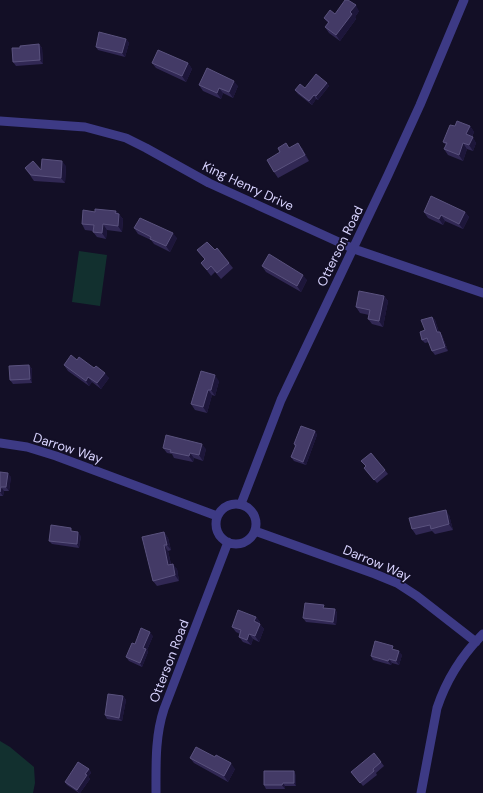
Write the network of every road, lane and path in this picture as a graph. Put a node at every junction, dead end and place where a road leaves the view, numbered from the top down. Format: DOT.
graph roads {
  1 [pos="464,0"];
  2 [pos="0,121"];
  3 [pos="354,249"];
  4 [pos="483,293"];
  5 [pos="0,443"];
  6 [pos="241,504"];
  7 [pos="217,516"];
  8 [pos="256,531"];
  9 [pos="228,542"];
  10 [pos="483,634"];
  11 [pos="476,642"];
  12 [pos="156,793"];
  13 [pos="421,793"];
  1 -- 3 [label="street, Otterson Road"];
  2 -- 3 [label="street, King Henry Drive"];
  3 -- 4 [label="street, King Henry Drive"];
  3 -- 6 [label="street, Otterson Road"];
  5 -- 7 [label="street, Darrow Way"];
  6 -- 7 [label="street"];
  6 -- 8 [label="street"];
  7 -- 9 [label="street"];
  8 -- 9 [label="street"];
  8 -- 11 [label="street, Darrow Way"];
  9 -- 12 [label="street, Otterson Road"];
  10 -- 11 [label="street"];
  11 -- 13 [label="street"];
}
